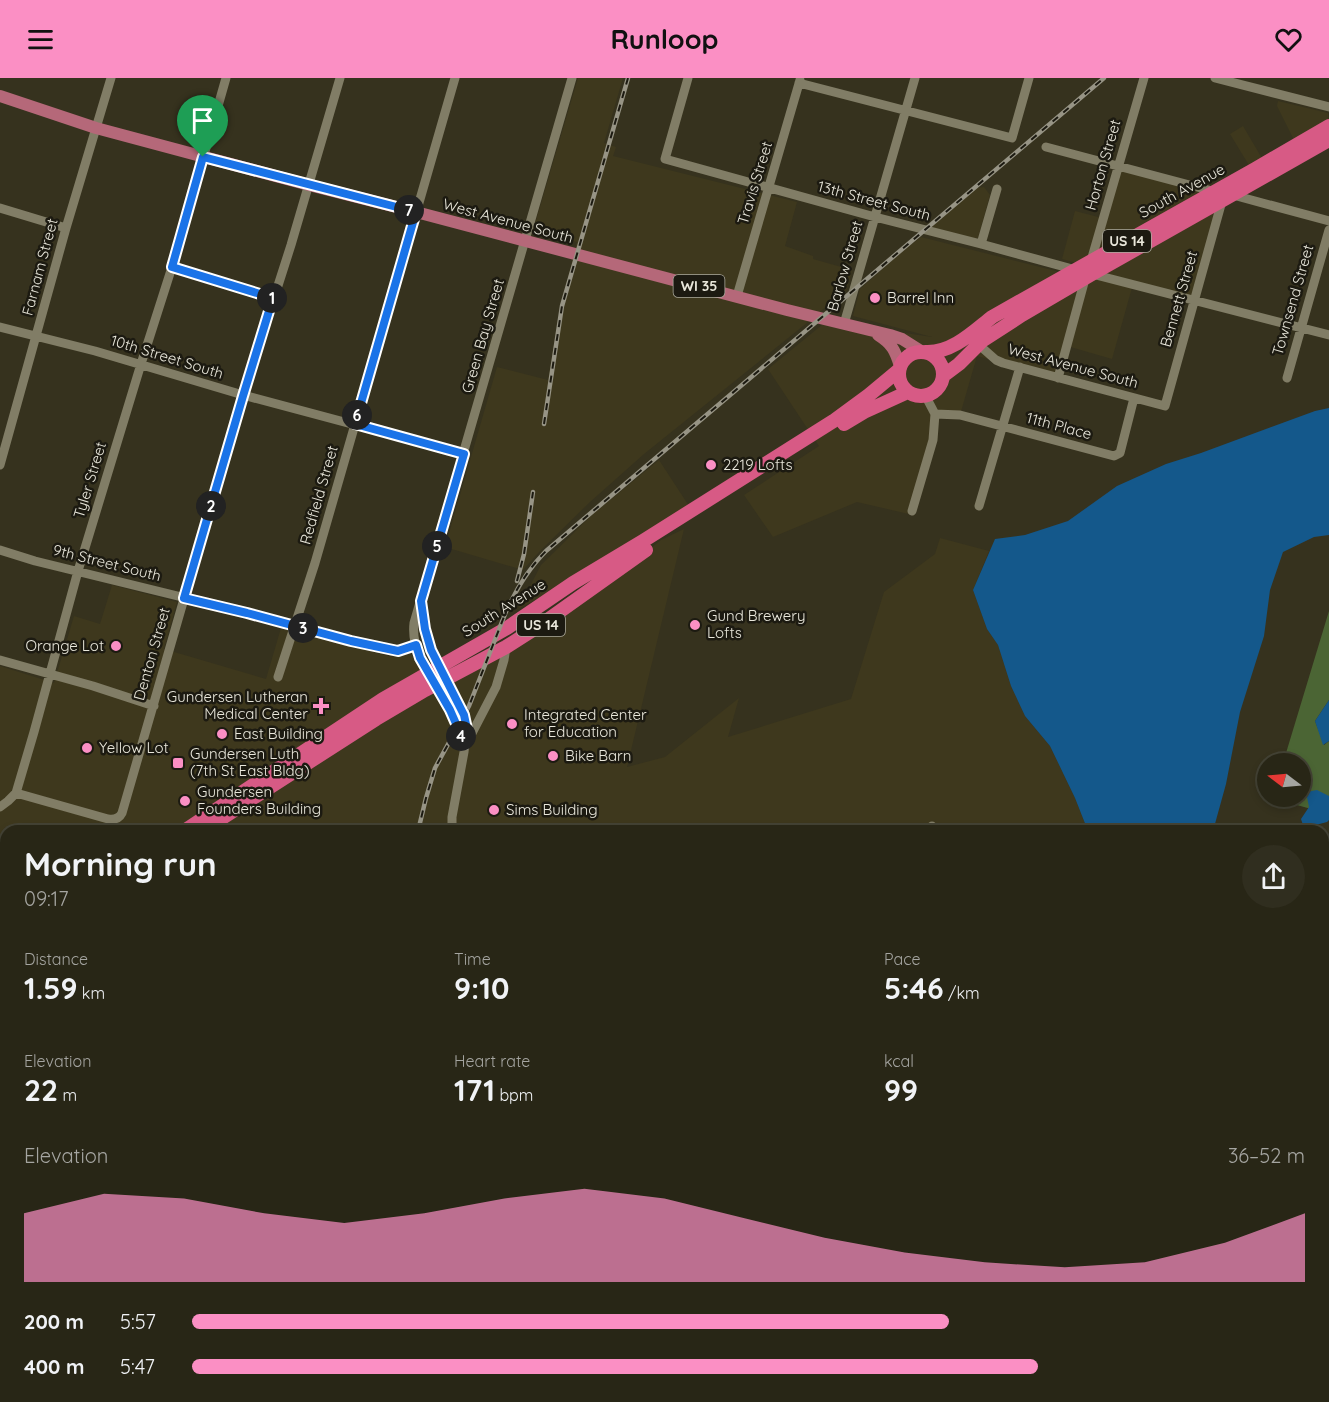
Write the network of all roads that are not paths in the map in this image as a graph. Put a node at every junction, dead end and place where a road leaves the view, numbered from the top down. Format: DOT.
graph roads {
  1 [pos="111,78"];
  2 [pos="226,78"];
  3 [pos="340,78"];
  4 [pos="455,78"];
  5 [pos="572,78"];
  6 [pos="688,78"];
  7 [pos="915,78"];
  8 [pos="1029,78"];
  9 [pos="1144,78"];
  10 [pos="1215,78"];
  11 [pos="800,81"];
  12 [pos="0,96"];
  13 [pos="1329,107"];
  14 [pos="905,111"];
  15 [pos="1329,126"];
  16 [pos="96,128"];
  17 [pos="1329,140"];
  18 [pos="1046,147"];
  19 [pos="203,157"];
  20 [pos="1118,166"];
  21 [pos="309,185"];
  22 [pos="769,188"];
  23 [pos="997,189"];
  24 [pos="1224,196"];
  25 [pos="0,208"];
  26 [pos="416,212"];
  27 [pos="875,217"];
  28 [pos="1329,221"];
  29 [pos="66,228"];
  30 [pos="1329,230"];
  31 [pos="525,241"];
  32 [pos="981,244"];
  33 [pos="172,267"];
  34 [pos="1086,271"];
  35 [pos="737,296"];
  36 [pos="273,298"];
  37 [pos="1194,299"];
  38 [pos="844,324"];
  39 [pos="0,327"];
  40 [pos="1301,328"];
  41 [pos="872,331"];
  42 [pos="1329,335"];
  43 [pos="37,336"];
  44 [pos="979,345"];
  45 [pos="923,352"];
  46 [pos="141,364"];
  47 [pos="1020,367"];
  48 [pos="899,368"];
  49 [pos="943,376"];
  50 [pos="1058,378"];
  51 [pos="1287,378"];
  52 [pos="908,392"];
  53 [pos="926,395"];
  54 [pos="243,396"];
  55 [pos="1134,398"];
  56 [pos="1165,406"];
  57 [pos="935,414"];
  58 [pos="355,424"];
  59 [pos="1002,426"];
  60 [pos="464,454"];
  61 [pos="0,465"];
  62 [pos="979,506"];
  63 [pos="912,511"];
  64 [pos="0,550"];
  65 [pos="78,571"];
  66 [pos="184,598"];
  67 [pos="421,601"];
  68 [pos="295,626"];
  69 [pos="416,645"];
  70 [pos="506,646"];
  71 [pos="0,660"];
  72 [pos="50,674"];
  73 [pos="437,676"];
  74 [pos="278,677"];
  75 [pos="154,706"];
  76 [pos="464,748"];
  77 [pos="16,793"];
  78 [pos="0,807"];
  79 [pos="193,825"];
  80 [pos="211,825"];
  81 [pos="452,825"];
  1 -- 16 [label="street, Farnam Street"];
  2 -- 19 [label="street, Tyler Street"];
  3 -- 21 [label="street, Denton Street"];
  4 -- 26 [label="street, Redfield Street"];
  5 -- 31 [label="street, Green Bay Street"];
  6 -- 22 [label="street, 13th Street South"];
  7 -- 14 [label="street, Barlow Street"];
  8 -- 14 [label="street"];
  9 -- 20 [label="street, Horton Street"];
  10 -- 13 [label="street"];
  11 -- 14 [label="street"];
  11 -- 22 [label="street, Travis Street"];
  12 -- 16 [label="main road, West Avenue South / WI 35"];
  14 -- 27 [label="street, Barlow Street"];
  15 -- 24 [label="highway, South Avenue / US 14"];
  16 -- 19 [label="main road, West Avenue South / WI 35"];
  16 -- 29 [label="street, Farnam Street"];
  17 -- 24 [label="highway, South Avenue / US 14"];
  18 -- 20 [label="street"];
  19 -- 21 [label="main road, West Avenue South / WI 35"];
  19 -- 33 [label="street, Tyler Street"];
  20 -- 24 [label="street"];
  20 -- 34 [label="street, Horton Street"];
  21 -- 26 [label="main road, West Avenue South / WI 35"];
  21 -- 36 [label="street, Denton Street"];
  22 -- 27 [label="street, 13th Street South"];
  22 -- 35 [label="street, Travis Street"];
  23 -- 32 [label="street"];
  24 -- 28 [label="street"];
  24 -- 34 [label="highway, South Avenue / US 14"];
  24 -- 37 [label="street, Bennett Street"];
  25 -- 29 [label="street"];
  26 -- 31 [label="main road, West Avenue South / WI 35"];
  26 -- 58 [label="street, Redfield Street"];
  27 -- 32 [label="street, 13th Street South"];
  27 -- 38 [label="street, Barlow Street"];
  29 -- 43 [label="street, Farnam Street"];
  30 -- 40 [label="street, Townsend Street"];
  31 -- 35 [label="main road, West Avenue South / WI 35"];
  31 -- 60 [label="street, Green Bay Street"];
  32 -- 34 [label="street, 13th Street South"];
  33 -- 36 [label="street"];
  33 -- 46 [label="street, Tyler Street"];
  34 -- 37 [label="street, 13th Street South"];
  34 -- 44 [label="highway, South Avenue / US 14"];
  34 -- 45 [label="highway, South Avenue / US 14"];
  34 -- 50 [label="street, Horton Street"];
  35 -- 38 [label="main road, West Avenue South / WI 35"];
  36 -- 54 [label="street, Denton Street"];
  37 -- 40 [label="street, 13th Street South"];
  37 -- 56 [label="street, Bennett Street"];
  38 -- 41 [label="main road, West Avenue South / WI 35"];
  39 -- 43 [label="street, 10th Street South"];
  40 -- 42 [label="street, 13th Street South"];
  40 -- 51 [label="street, Townsend Street"];
  41 -- 45 [label="main road, West Avenue South / WI 35"];
  41 -- 48 [label="main road, West Avenue South / WI 35"];
  43 -- 46 [label="street, 10th Street South"];
  43 -- 61 [label="street, Farnam Street"];
  44 -- 47 [label="street, West Avenue South"];
  44 -- 49 [label="highway, South Avenue / US 14"];
  45 -- 48 [label="highway, South Avenue / US 14"];
  45 -- 49 [label="highway"];
  46 -- 54 [label="street, 10th Street South"];
  46 -- 65 [label="street, Tyler Street"];
  47 -- 50 [label="street, West Avenue South"];
  47 -- 59 [label="street"];
  48 -- 52 [label="highway"];
  48 -- 73 [label="highway, South Avenue / US 14"];
  49 -- 53 [label="highway, South Avenue / US 14"];
  50 -- 55 [label="street, West Avenue South"];
  52 -- 53 [label="highway"];
  52 -- 70 [label="highway, South Avenue / US 14"];
  53 -- 57 [label="street"];
  54 -- 58 [label="street, 10th Street South"];
  54 -- 66 [label="street, Denton Street"];
  55 -- 56 [label="street, West Avenue South"];
  55 -- 59 [label="street, 11th Place"];
  57 -- 59 [label="street, 11th Place"];
  57 -- 63 [label="street"];
  58 -- 60 [label="street, 10th Street South"];
  58 -- 68 [label="street, Redfield Street"];
  59 -- 62 [label="street"];
  60 -- 67 [label="street, Green Bay Street"];
  64 -- 65 [label="street, 9th Street South"];
  65 -- 66 [label="street, 9th Street South"];
  65 -- 72 [label="street, Tyler Street"];
  66 -- 68 [label="street, 9th Street South"];
  66 -- 75 [label="street, Denton Street"];
  67 -- 69 [label="street, Green Bay Street"];
  67 -- 73 [label="street, Green Bay Street"];
  68 -- 69 [label="street, 9th Street South"];
  68 -- 74 [label="street, Redfield Street"];
  69 -- 73 [label="street, Green Bay Street"];
  70 -- 73 [label="highway, South Avenue / US 14"];
  70 -- 76 [label="street"];
  71 -- 72 [label="street"];
  72 -- 75 [label="street"];
  72 -- 77 [label="street, Tyler Street"];
  73 -- 76 [label="street"];
  73 -- 79 [label="highway, South Avenue / US 14"];
  73 -- 80 [label="highway, South Avenue / US 14"];
  75 -- 77 [label="street, Denton Street"];
  76 -- 81 [label="street"];
  77 -- 78 [label="street"];
}
